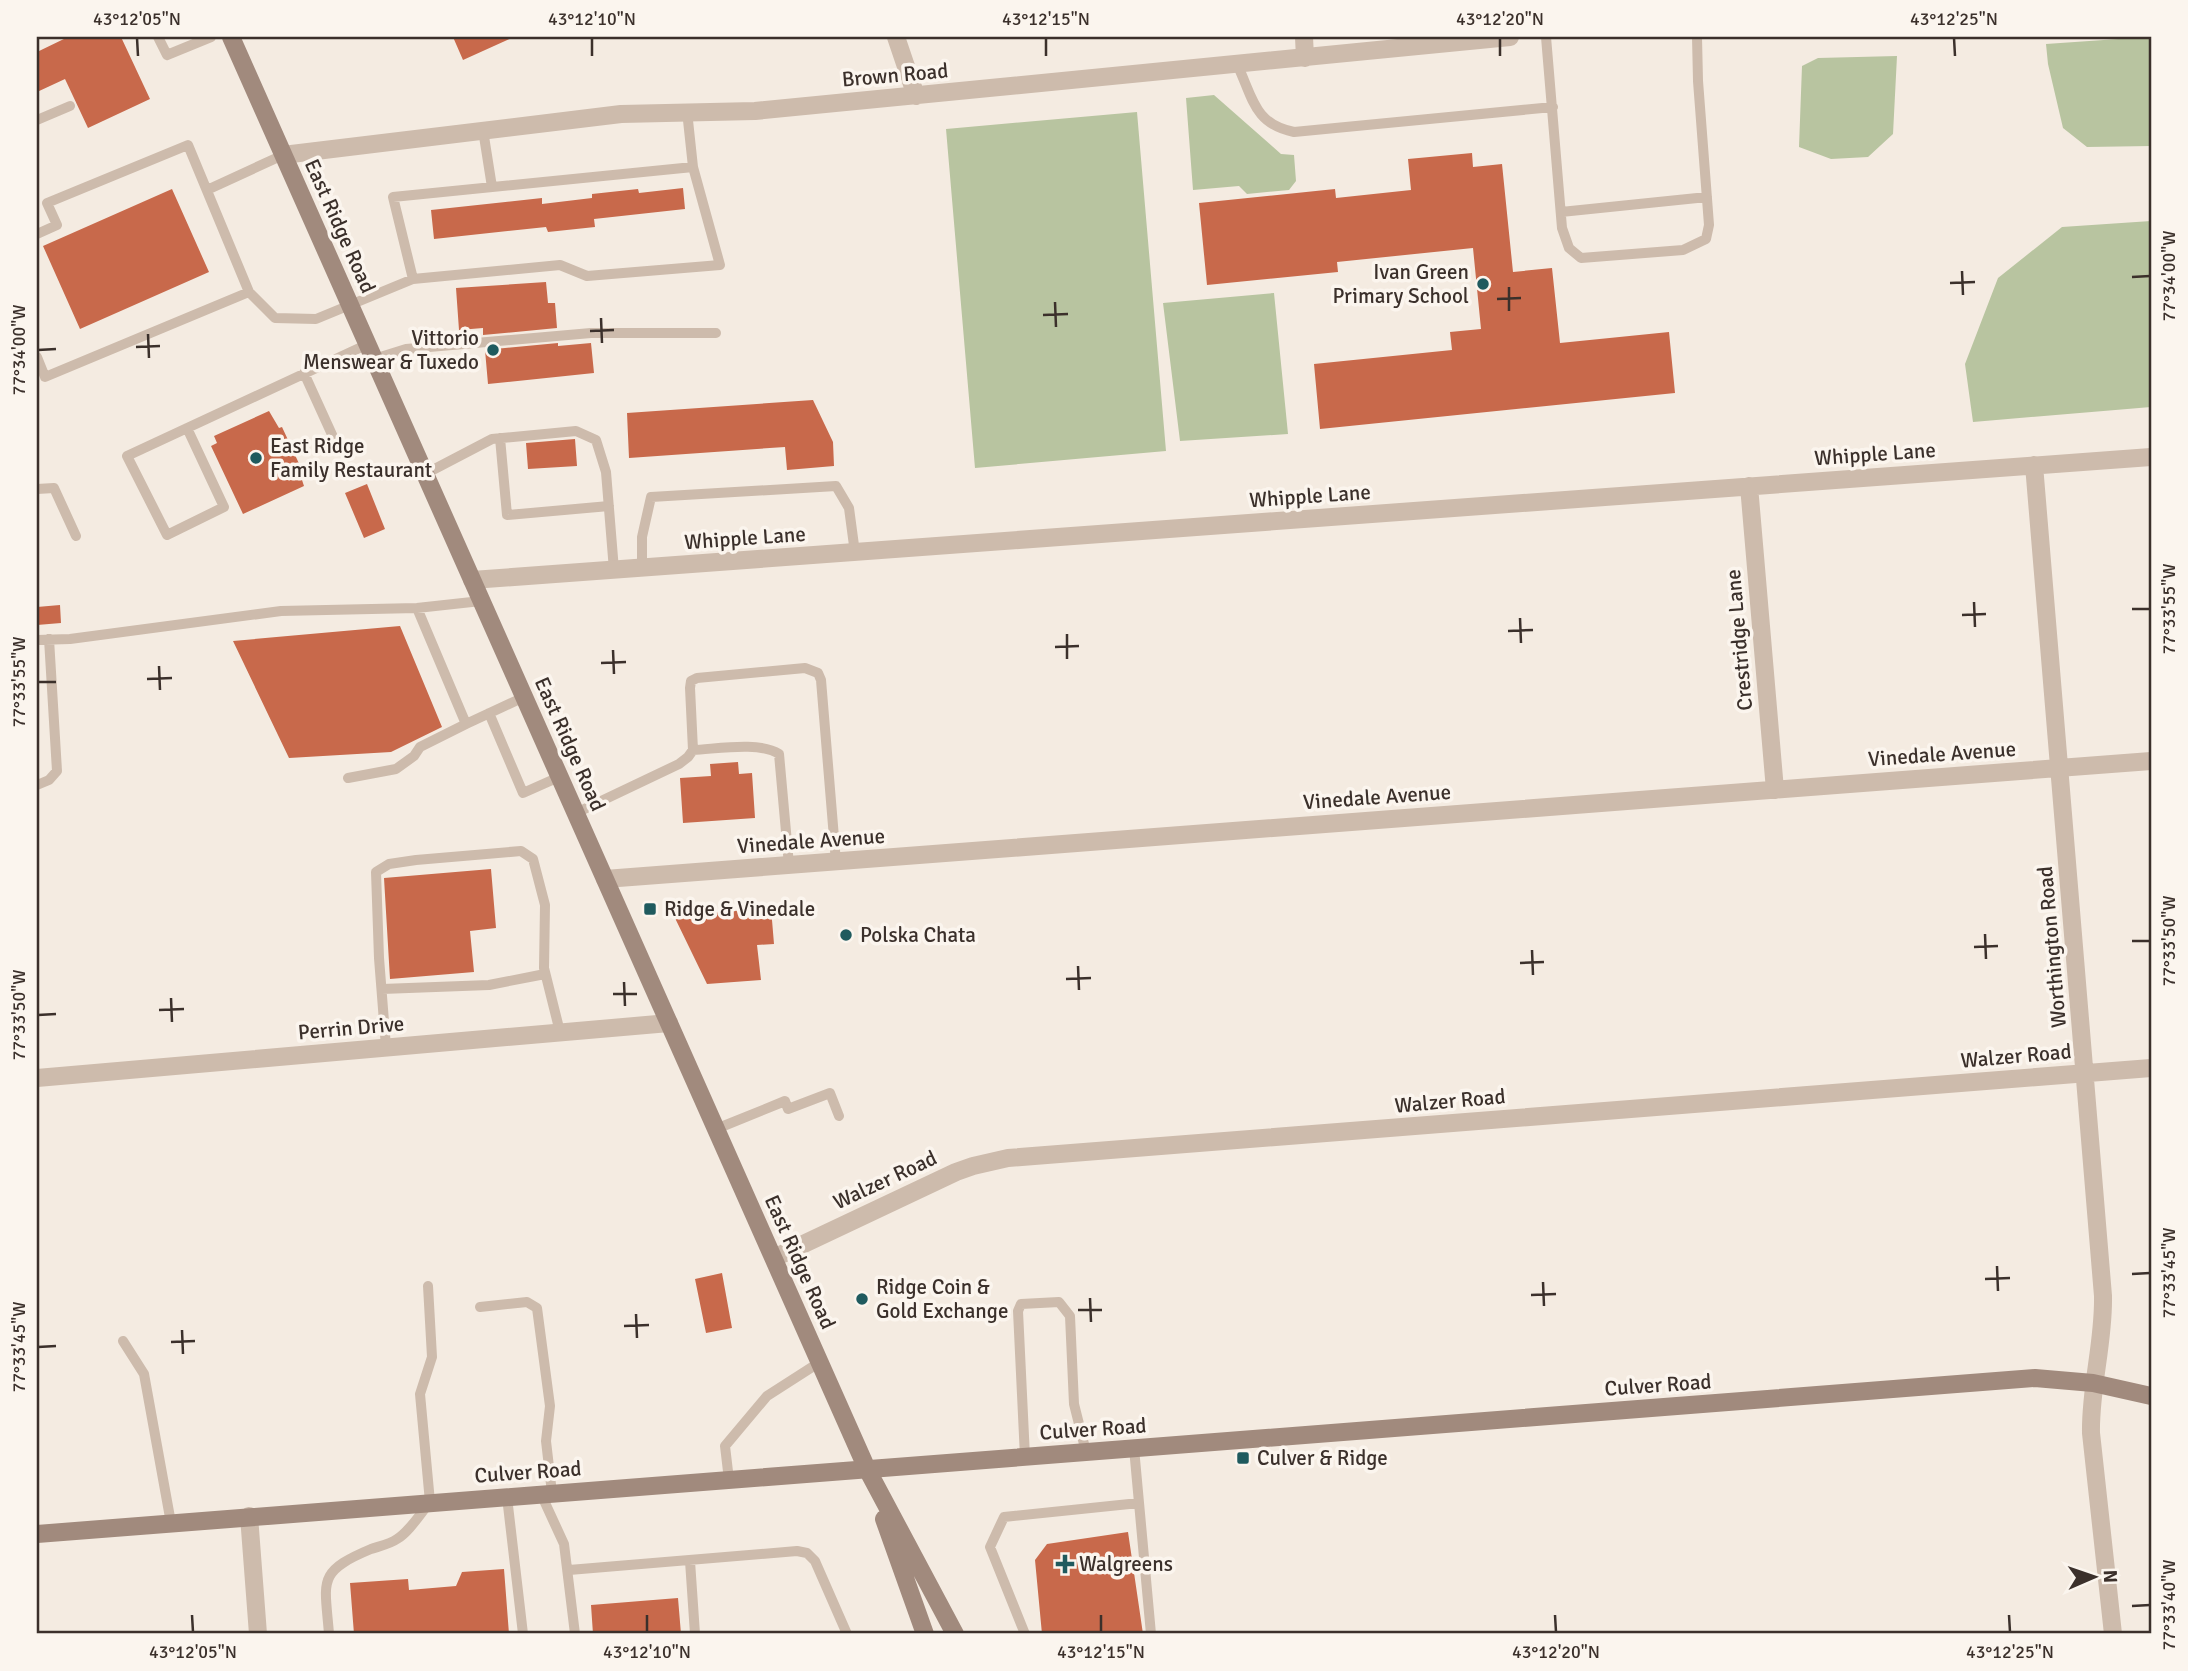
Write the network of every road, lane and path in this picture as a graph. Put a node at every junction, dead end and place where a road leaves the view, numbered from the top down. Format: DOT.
graph roads {
  1 [pos="158,37"];
  2 [pos="211,37"];
  3 [pos="231,37"];
  4 [pos="896,37"];
  5 [pos="1304,37"];
  6 [pos="1510,37"];
  7 [pos="1546,37"];
  8 [pos="1697,37"];
  9 [pos="1306,58"];
  10 [pos="1237,64"];
  11 [pos="916,96"];
  12 [pos="71,106"];
  13 [pos="1553,107"];
  14 [pos="687,111"];
  15 [pos="37,120"];
  16 [pos="483,130"];
  17 [pos="283,155"];
  18 [pos="693,167"];
  19 [pos="492,187"];
  20 [pos="207,190"];
  21 [pos="1707,197"];
  22 [pos="1561,212"];
  23 [pos="37,234"];
  24 [pos="413,279"];
  25 [pos="249,292"];
  26 [pos="350,305"];
  27 [pos="716,333"];
  28 [pos="371,352"];
  29 [pos="37,357"];
  30 [pos="304,373"];
  31 [pos="187,428"];
  32 [pos="500,438"];
  33 [pos="338,450"];
  34 [pos="2151,457"];
  35 [pos="2034,465"];
  36 [pos="425,474"];
  37 [pos="1749,486"];
  38 [pos="37,489"];
  39 [pos="609,506"];
  40 [pos="76,537"];
  41 [pos="856,553"];
  42 [pos="642,568"];
  43 [pos="614,570"];
  44 [pos="472,580"];
  45 [pos="481,601"];
  46 [pos="417,608"];
  47 [pos="48,639"];
  48 [pos="37,640"];
  49 [pos="524,697"];
  50 [pos="489,713"];
  51 [pos="466,724"];
  52 [pos="693,750"];
  53 [pos="2151,761"];
  54 [pos="2059,768"];
  55 [pos="559,777"];
  56 [pos="348,778"];
  57 [pos="37,785"];
  58 [pos="1775,790"];
  59 [pos="576,813"];
  60 [pos="836,862"];
  61 [pos="789,865"];
  62 [pos="605,879"];
  63 [pos="545,974"];
  64 [pos="382,989"];
  65 [pos="669,1023"];
  66 [pos="560,1032"];
  67 [pos="386,1047"];
  68 [pos="2151,1068"];
  69 [pos="2086,1073"];
  70 [pos="37,1078"];
  71 [pos="839,1115"];
  72 [pos="716,1129"];
  73 [pos="774,1258"];
  74 [pos="428,1286"];
  75 [pos="480,1307"];
  76 [pos="123,1341"];
  77 [pos="820,1362"];
  78 [pos="2093,1383"];
  79 [pos="2151,1396"];
  80 [pos="1134,1448"];
  81 [pos="1086,1452"];
  82 [pos="1025,1457"];
  83 [pos="867,1469"];
  84 [pos="729,1480"];
  85 [pos="547,1494"];
  86 [pos="508,1497"];
  87 [pos="430,1503"];
  88 [pos="1139,1503"];
  89 [pos="248,1516"];
  90 [pos="171,1523"];
  91 [pos="37,1534"];
  92 [pos="690,1561"];
  93 [pos="569,1570"];
  94 [pos="258,1634"];
  95 [pos="330,1634"];
  96 [pos="523,1634"];
  97 [pos="575,1634"];
  98 [pos="695,1634"];
  99 [pos="847,1634"];
  100 [pos="925,1634"];
  101 [pos="955,1634"];
  102 [pos="1025,1634"];
  103 [pos="1151,1634"];
  104 [pos="2113,1634"];
  1 -- 2 [label="lane"];
  3 -- 17 [label="main road, East Ridge Road"];
  4 -- 11 [label="street"];
  5 -- 9 [label="street"];
  6 -- 9 [label="street, Brown Road"];
  7 -- 13 [label="lane"];
  8 -- 21 [label="lane"];
  9 -- 10 [label="street, Brown Road"];
  10 -- 11 [label="street, Brown Road"];
  10 -- 13 [label="lane"];
  11 -- 14 [label="street, Brown Road"];
  12 -- 15 [label="lane"];
  13 -- 22 [label="lane"];
  14 -- 16 [label="street, Brown Road"];
  14 -- 18 [label="lane"];
  16 -- 17 [label="street, Brown Road"];
  16 -- 19 [label="lane"];
  17 -- 20 [label="lane"];
  17 -- 26 [label="main road, East Ridge Road"];
  18 -- 19 [label="lane"];
  18 -- 24 [label="lane"];
  19 -- 24 [label="lane"];
  20 -- 23 [label="lane"];
  20 -- 25 [label="lane"];
  21 -- 22 [label="lane"];
  21 -- 22 [label="lane"];
  24 -- 26 [label="lane"];
  25 -- 26 [label="lane"];
  25 -- 29 [label="lane"];
  26 -- 28 [label="main road, East Ridge Road"];
  27 -- 28 [label="lane"];
  28 -- 30 [label="lane"];
  28 -- 36 [label="main road, East Ridge Road"];
  30 -- 31 [label="lane"];
  30 -- 33 [label="lane"];
  31 -- 31 [label="lane"];
  32 -- 36 [label="lane"];
  32 -- 39 [label="lane"];
  32 -- 39 [label="lane"];
  34 -- 35 [label="street, Whipple Lane"];
  35 -- 37 [label="street, Whipple Lane"];
  35 -- 54 [label="street, Worthington Road"];
  36 -- 44 [label="main road, East Ridge Road"];
  37 -- 41 [label="street, Whipple Lane"];
  37 -- 58 [label="street, Crestridge Lane"];
  38 -- 40 [label="lane"];
  39 -- 43 [label="lane"];
  41 -- 42 [label="street, Whipple Lane"];
  41 -- 42 [label="lane"];
  42 -- 43 [label="street, Whipple Lane"];
  43 -- 44 [label="street, Whipple Lane"];
  44 -- 45 [label="main road, East Ridge Road"];
  45 -- 46 [label="lane"];
  45 -- 49 [label="main road, East Ridge Road"];
  46 -- 47 [label="lane"];
  46 -- 51 [label="lane"];
  47 -- 48 [label="lane"];
  47 -- 57 [label="lane"];
  49 -- 50 [label="lane"];
  49 -- 55 [label="main road, East Ridge Road"];
  50 -- 51 [label="lane"];
  50 -- 55 [label="lane"];
  51 -- 56 [label="lane"];
  52 -- 59 [label="lane"];
  52 -- 60 [label="lane"];
  52 -- 61 [label="lane"];
  53 -- 54 [label="street, Vinedale Avenue"];
  54 -- 58 [label="street, Vinedale Avenue"];
  54 -- 69 [label="street, Worthington Road"];
  55 -- 59 [label="main road, East Ridge Road"];
  58 -- 60 [label="street, Vinedale Avenue"];
  59 -- 62 [label="main road, East Ridge Road"];
  60 -- 61 [label="street, Vinedale Avenue"];
  61 -- 62 [label="street, Vinedale Avenue"];
  62 -- 65 [label="main road, East Ridge Road"];
  63 -- 64 [label="lane"];
  63 -- 64 [label="lane"];
  63 -- 66 [label="lane"];
  64 -- 67 [label="lane"];
  65 -- 66 [label="street, Perrin Drive"];
  65 -- 72 [label="main road, East Ridge Road"];
  66 -- 67 [label="street, Perrin Drive"];
  67 -- 70 [label="street, Perrin Drive"];
  68 -- 69 [label="street, Walzer Road"];
  69 -- 73 [label="street, Walzer Road"];
  69 -- 78 [label="street, Worthington Road"];
  71 -- 72 [label="lane"];
  72 -- 73 [label="main road, East Ridge Road"];
  73 -- 77 [label="main road, East Ridge Road"];
  74 -- 87 [label="lane"];
  75 -- 85 [label="lane"];
  76 -- 90 [label="lane"];
  77 -- 83 [label="main road, East Ridge Road"];
  77 -- 84 [label="lane"];
  78 -- 79 [label="main road, Culver Road"];
  78 -- 80 [label="main road, Culver Road"];
  78 -- 104 [label="street, Worthington Road"];
  80 -- 81 [label="main road, Culver Road"];
  80 -- 88 [label="lane"];
  81 -- 82 [label="main road, Culver Road"];
  81 -- 82 [label="lane"];
  82 -- 83 [label="main road, Culver Road"];
  83 -- 84 [label="main road, Culver Road"];
  83 -- 100 [label="main road, East Ridge Road"];
  83 -- 101 [label="main road, East Ridge Road"];
  84 -- 85 [label="main road, Culver Road"];
  85 -- 86 [label="main road, Culver Road"];
  85 -- 93 [label="lane"];
  86 -- 87 [label="main road, Culver Road"];
  86 -- 96 [label="lane"];
  87 -- 89 [label="main road, Culver Road"];
  87 -- 95 [label="lane"];
  88 -- 102 [label="lane"];
  88 -- 103 [label="lane"];
  89 -- 90 [label="main road, Culver Road"];
  89 -- 94 [label="street"];
  90 -- 91 [label="main road, Culver Road"];
  92 -- 93 [label="lane"];
  92 -- 98 [label="lane"];
  92 -- 99 [label="lane"];
  93 -- 97 [label="lane"];
}
